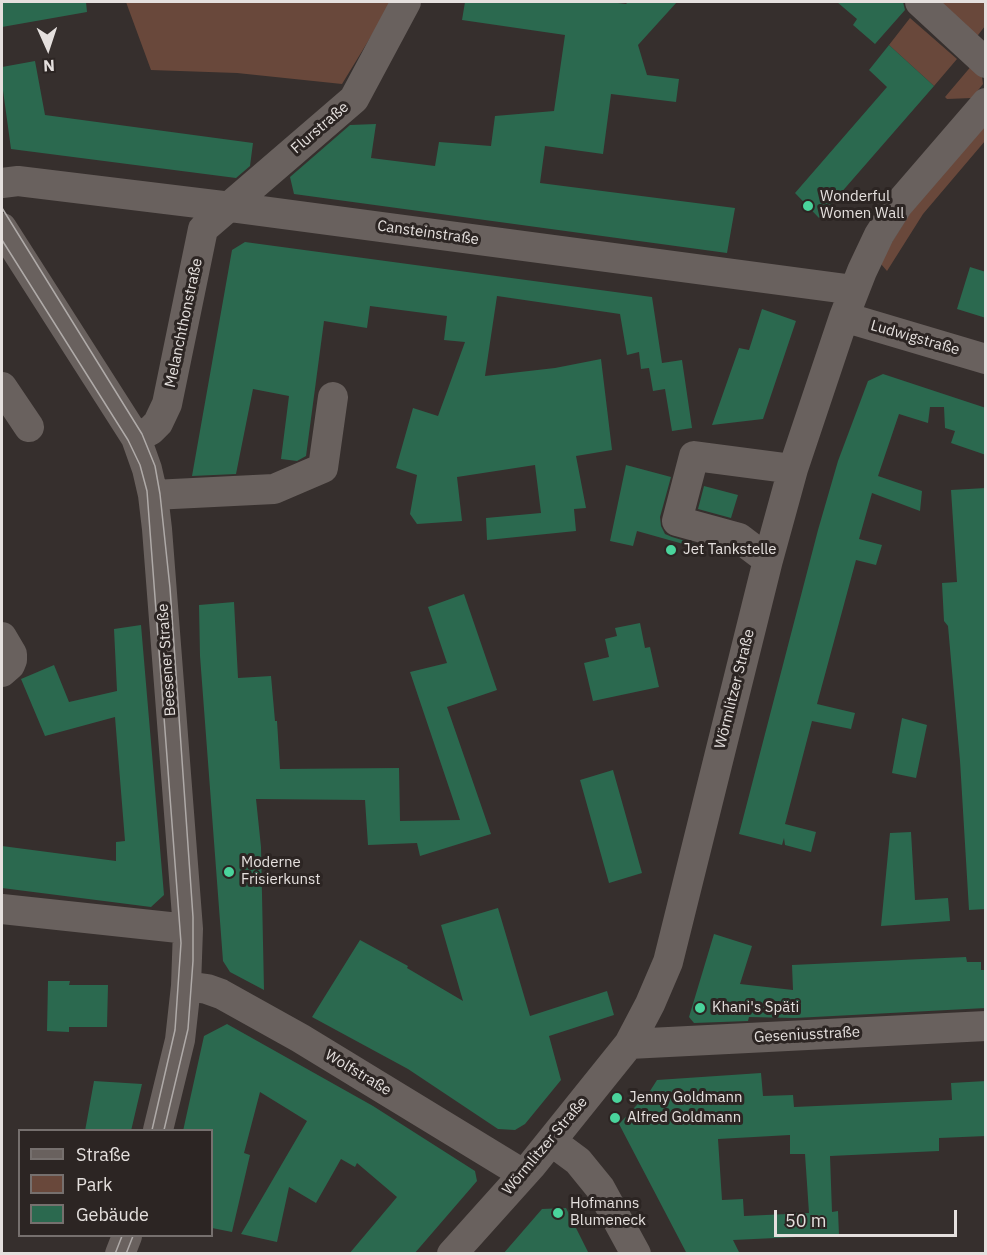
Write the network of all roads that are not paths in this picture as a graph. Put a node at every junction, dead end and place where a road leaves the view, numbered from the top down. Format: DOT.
graph roads {
  1 [pos="406,2"];
  2 [pos="920,2"];
  3 [pos="986,63"];
  4 [pos="986,104"];
  5 [pos="2,183"];
  6 [pos="231,207"];
  7 [pos="2,228"];
  8 [pos="849,304"];
  9 [pos="986,359"];
  10 [pos="2,387"];
  11 [pos="333,397"];
  12 [pos="29,427"];
  13 [pos="136,438"];
  14 [pos="793,469"];
  15 [pos="153,495"];
  16 [pos="768,560"];
  17 [pos="2,637"];
  18 [pos="2,672"];
  19 [pos="2,909"];
  20 [pos="188,929"];
  21 [pos="186,986"];
  22 [pos="986,1026"];
  23 [pos="629,1044"];
  24 [pos="158,1129"];
  25 [pos="551,1141"];
  26 [pos="523,1174"];
  27 [pos="127,1237"];
  28 [pos="460,1251"];
  29 [pos="120,1254"];
  30 [pos="636,1254"];
  1 -- 6 [label="street, Flurstraße"];
  2 -- 3 [label="street"];
  4 -- 8 [label="street, Wörmlitzer Straße"];
  5 -- 6 [label="street, Cansteinstraße"];
  6 -- 8 [label="street, Cansteinstraße"];
  6 -- 13 [label="street, Melanchthonstraße"];
  7 -- 13 [label="street, Beesener Straße"];
  8 -- 9 [label="street, Ludwigstraße"];
  8 -- 14 [label="street, Wörmlitzer Straße"];
  10 -- 12 [label="street"];
  11 -- 15 [label="street"];
  13 -- 15 [label="street, Beesener Straße"];
  14 -- 16 [label="street, Wörmlitzer Straße"];
  14 -- 16 [label="street"];
  15 -- 20 [label="street, Beesener Straße"];
  16 -- 23 [label="street, Wörmlitzer Straße"];
  17 -- 18 [label="street"];
  19 -- 20 [label="street"];
  20 -- 21 [label="street, Beesener Straße"];
  21 -- 24 [label="street, Beesener Straße"];
  21 -- 26 [label="street, Wolfstraße"];
  22 -- 23 [label="street, Geseniusstraße"];
  23 -- 25 [label="street, Wörmlitzer Straße"];
  25 -- 26 [label="street, Wörmlitzer Straße"];
  25 -- 30 [label="street"];
  26 -- 28 [label="street, Wörmlitzer Straße"];
  27 -- 29 [label="street"];
}
